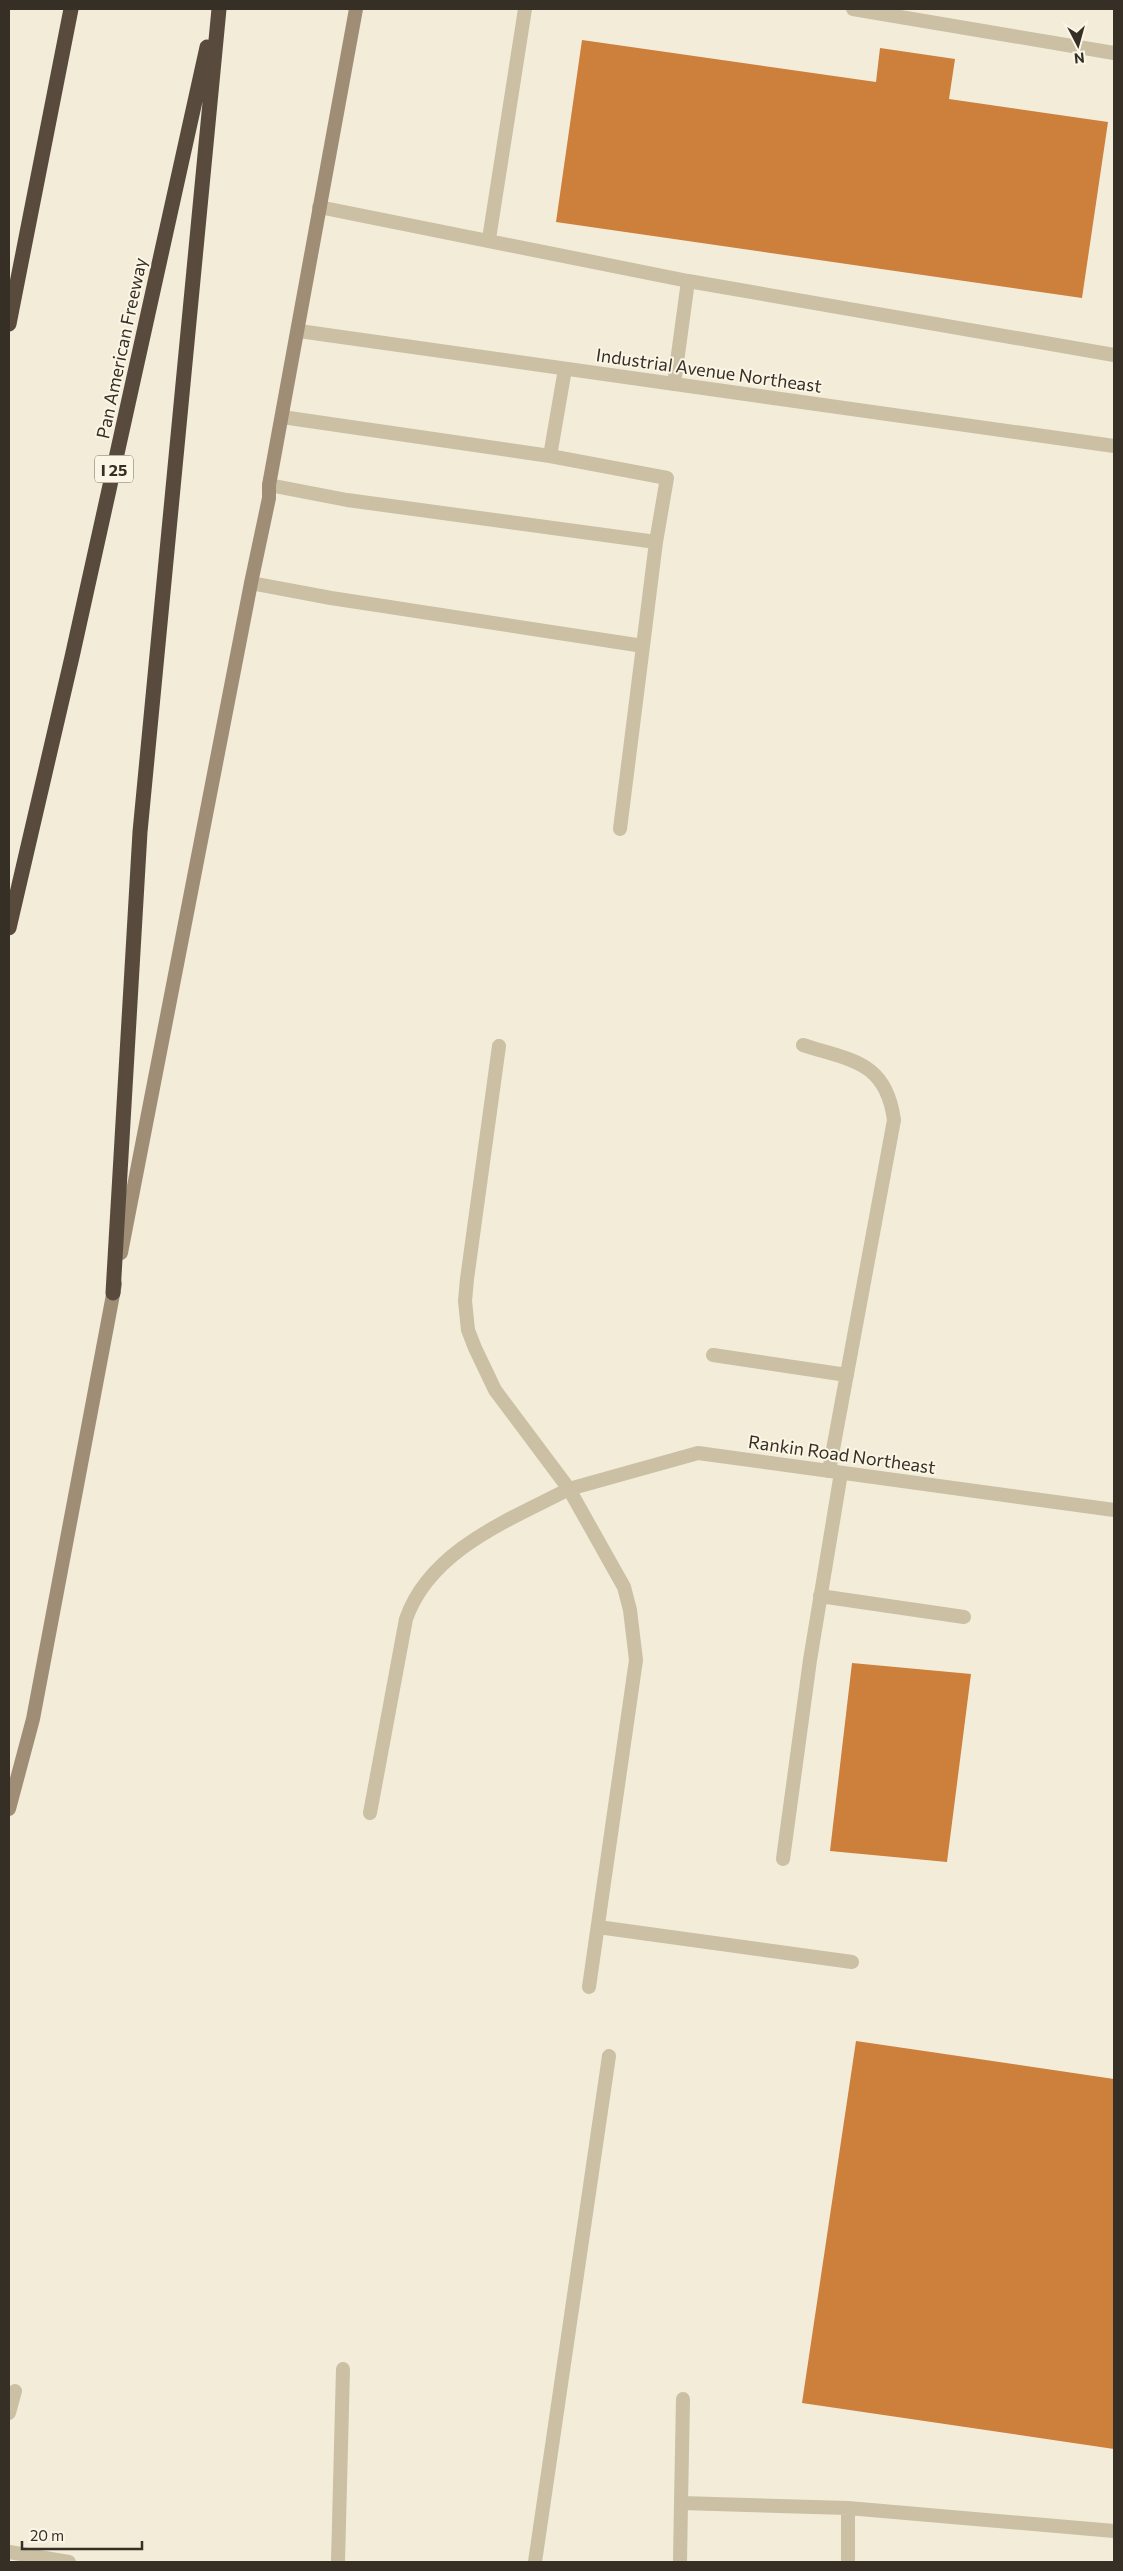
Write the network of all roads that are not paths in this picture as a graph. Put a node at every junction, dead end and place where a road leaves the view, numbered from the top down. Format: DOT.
graph roads {
  1 [pos="71,9"];
  2 [pos="217,9"];
  3 [pos="356,9"];
  4 [pos="525,9"];
  5 [pos="853,9"];
  6 [pos="1114,53"];
  7 [pos="319,207"];
  8 [pos="489,239"];
  9 [pos="688,282"];
  10 [pos="9,324"];
  11 [pos="299,331"];
  12 [pos="1114,355"];
  13 [pos="565,369"];
  14 [pos="674,384"];
  15 [pos="282,417"];
  16 [pos="1114,446"];
  17 [pos="550,456"];
  18 [pos="269,485"];
  19 [pos="656,542"];
  20 [pos="251,583"];
  21 [pos="643,646"];
  22 [pos="620,829"];
  23 [pos="9,928"];
  24 [pos="803,1045"];
  25 [pos="500,1046"];
  26 [pos="113,1293"];
  27 [pos="713,1356"];
  28 [pos="847,1375"];
  29 [pos="835,1472"];
  30 [pos="569,1489"];
  31 [pos="1114,1510"];
  32 [pos="820,1596"];
  33 [pos="964,1617"];
  34 [pos="9,1810"];
  35 [pos="370,1812"];
  36 [pos="783,1859"];
  37 [pos="598,1927"];
  38 [pos="852,1962"];
  39 [pos="589,1987"];
  40 [pos="609,2056"];
  41 [pos="343,2369"];
  42 [pos="15,2391"];
  43 [pos="684,2399"];
  44 [pos="9,2413"];
  45 [pos="681,2503"];
  46 [pos="848,2508"];
  47 [pos="1114,2531"];
  48 [pos="9,2552"];
  49 [pos="69,2562"];
  50 [pos="338,2562"];
  51 [pos="535,2562"];
  52 [pos="680,2562"];
  53 [pos="848,2562"];
  1 -- 10 [label="highway"];
  2 -- 23 [label="highway, Pan American Freeway / I 25"];
  2 -- 26 [label="highway"];
  3 -- 7 [label="main road"];
  4 -- 8 [label="street"];
  5 -- 6 [label="street"];
  7 -- 8 [label="street"];
  7 -- 11 [label="main road"];
  8 -- 9 [label="street"];
  9 -- 12 [label="street"];
  9 -- 14 [label="street"];
  11 -- 13 [label="street, Industrial Avenue Northeast"];
  11 -- 15 [label="main road"];
  13 -- 14 [label="street, Industrial Avenue Northeast"];
  13 -- 17 [label="street"];
  14 -- 16 [label="street, Industrial Avenue Northeast"];
  15 -- 17 [label="street"];
  15 -- 18 [label="main road"];
  17 -- 19 [label="street"];
  18 -- 19 [label="street"];
  18 -- 20 [label="main road"];
  19 -- 21 [label="street"];
  20 -- 21 [label="street"];
  20 -- 26 [label="main road"];
  21 -- 22 [label="street"];
  24 -- 28 [label="street"];
  25 -- 30 [label="street"];
  26 -- 34 [label="main road"];
  27 -- 28 [label="street"];
  28 -- 29 [label="street"];
  29 -- 30 [label="street, Rankin Road Northeast"];
  29 -- 31 [label="street, Rankin Road Northeast"];
  29 -- 32 [label="street"];
  30 -- 35 [label="street, Rankin Road Northeast"];
  30 -- 37 [label="street"];
  32 -- 33 [label="street"];
  32 -- 36 [label="street"];
  37 -- 38 [label="street"];
  37 -- 39 [label="street"];
  40 -- 51 [label="street"];
  41 -- 50 [label="street"];
  42 -- 44 [label="street"];
  43 -- 45 [label="street"];
  45 -- 46 [label="street"];
  45 -- 52 [label="street"];
  46 -- 47 [label="street"];
  46 -- 53 [label="street"];
  48 -- 49 [label="street"];
}
